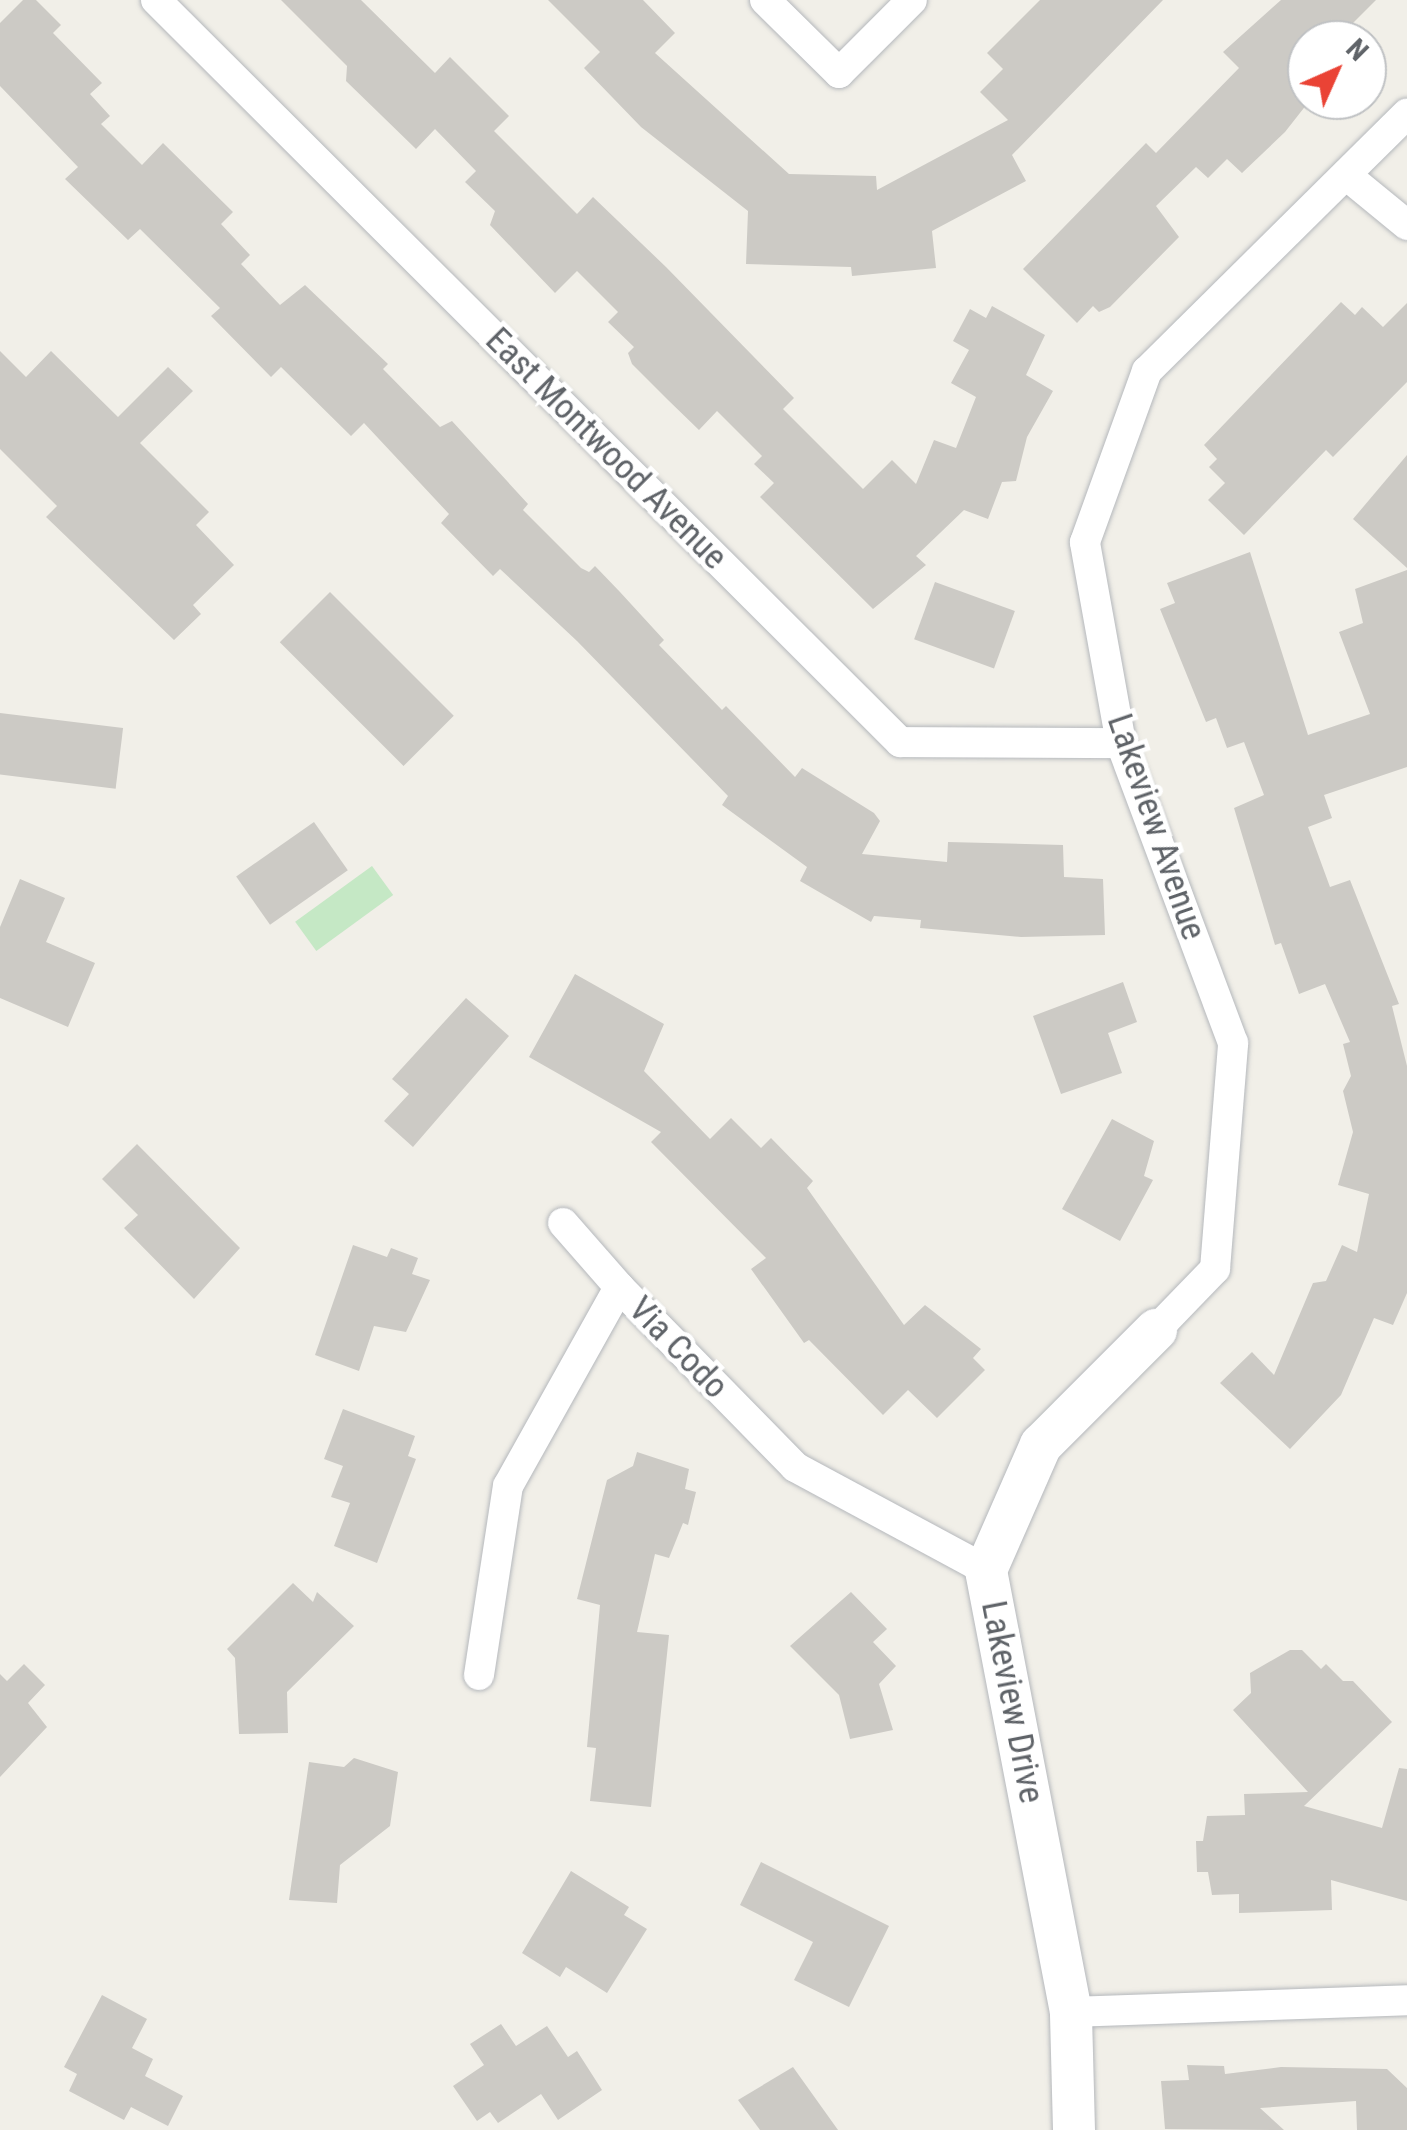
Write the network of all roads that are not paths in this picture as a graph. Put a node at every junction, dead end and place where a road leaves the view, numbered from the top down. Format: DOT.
graph roads {
  1 [pos="156,0"];
  2 [pos="765,0"];
  3 [pos="912,0"];
  4 [pos="1407,114"];
  5 [pos="1346,175"];
  6 [pos="1407,225"];
  7 [pos="1121,743"];
  8 [pos="563,1223"];
  9 [pos="618,1287"];
  10 [pos="1156,1330"];
  11 [pos="986,1570"];
  12 [pos="479,1674"];
  13 [pos="1407,2000"];
  14 [pos="1071,2012"];
  15 [pos="1074,2130"];
  1 -- 7 [label="street, East Montwood Avenue"];
  2 -- 3 [label="street"];
  4 -- 5 [label="street, Lakeview Avenue"];
  5 -- 6 [label="street"];
  5 -- 7 [label="street, Lakeview Avenue"];
  7 -- 10 [label="street, Lakeview Avenue"];
  8 -- 9 [label="street"];
  9 -- 11 [label="street, Via Codo"];
  9 -- 12 [label="street, Via Codo"];
  10 -- 11 [label="street, Lakeview Drive"];
  11 -- 14 [label="street, Lakeview Drive"];
  13 -- 14 [label="street"];
  14 -- 15 [label="street, Lakeview Drive"];
}
